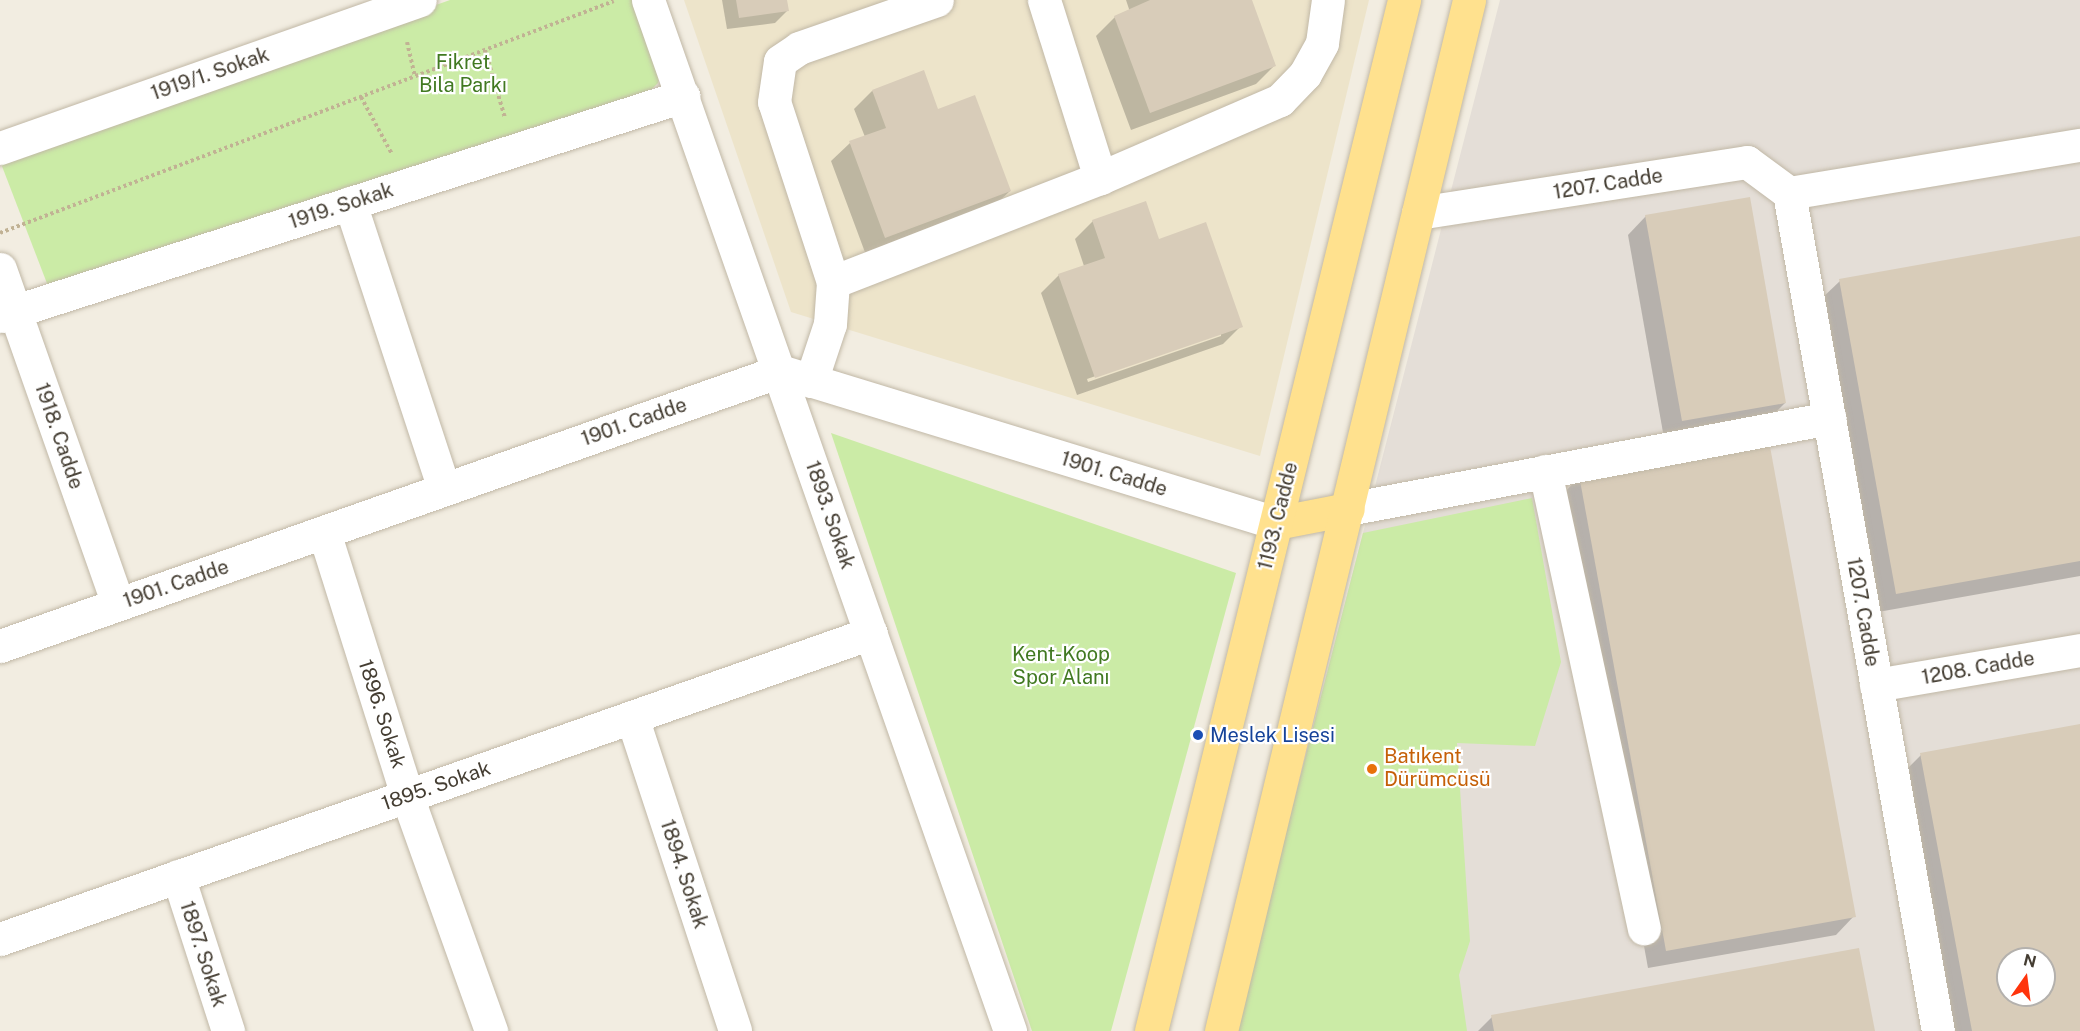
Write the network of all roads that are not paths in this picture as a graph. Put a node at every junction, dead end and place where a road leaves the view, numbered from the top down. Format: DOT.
graph roads {
  1 [pos="648,0"];
  2 [pos="937,0"];
  3 [pos="1044,0"];
  4 [pos="1328,0"];
  5 [pos="1404,0"];
  6 [pos="1469,0"];
  7 [pos="406,2"];
  8 [pos="682,96"];
  9 [pos="2080,145"];
  10 [pos="0,148"];
  11 [pos="1100,178"];
  12 [pos="1788,194"];
  13 [pos="350,203"];
  14 [pos="1418,213"];
  15 [pos="0,269"];
  16 [pos="833,282"];
  17 [pos="8,314"];
  18 [pos="780,371"];
  19 [pos="811,381"];
  20 [pos="1829,418"];
  21 [pos="1545,471"];
  22 [pos="444,489"];
  23 [pos="1348,509"];
  24 [pos="1276,523"];
  25 [pos="324,532"];
  26 [pos="118,604"];
  27 [pos="871,633"];
  28 [pos="0,646"];
  29 [pos="2080,650"];
  30 [pos="1876,686"];
  31 [pos="632,717"];
  32 [pos="407,796"];
  33 [pos="178,876"];
  34 [pos="1644,928"];
  35 [pos="0,939"];
  36 [pos="228,1031"];
  37 [pos="491,1031"];
  38 [pos="735,1031"];
  39 [pos="1010,1031"];
  40 [pos="1151,1031"];
  41 [pos="1221,1031"];
  42 [pos="1938,1031"];
  1 -- 8 [label="street, 1893. Sokak"];
  2 -- 16 [label="street"];
  3 -- 11 [label="street"];
  4 -- 11 [label="street"];
  5 -- 24 [label="main road, 1193. Cadde"];
  6 -- 14 [label="main road"];
  7 -- 10 [label="street, 1919/1. Sokak"];
  8 -- 13 [label="street, 1919. Sokak"];
  8 -- 18 [label="street, 1893. Sokak"];
  9 -- 12 [label="street"];
  11 -- 16 [label="street"];
  12 -- 14 [label="street, 1207. Cadde"];
  12 -- 20 [label="street, 1207. Cadde"];
  13 -- 17 [label="street, 1919. Sokak"];
  13 -- 22 [label="street"];
  14 -- 23 [label="main road"];
  15 -- 17 [label="street, 1918. Cadde"];
  16 -- 19 [label="street"];
  17 -- 26 [label="street, 1918. Cadde"];
  18 -- 19 [label="street, 1901. Cadde"];
  18 -- 22 [label="street, 1901. Cadde"];
  18 -- 27 [label="street, 1893. Sokak"];
  19 -- 24 [label="street, 1901. Cadde"];
  20 -- 21 [label="street"];
  20 -- 30 [label="street, 1207. Cadde"];
  21 -- 23 [label="street"];
  21 -- 34 [label="street"];
  22 -- 25 [label="street, 1901. Cadde"];
  23 -- 24 [label="main road"];
  23 -- 41 [label="main road"];
  24 -- 40 [label="main road, 1193. Cadde"];
  25 -- 26 [label="street, 1901. Cadde"];
  25 -- 32 [label="street, 1896. Sokak"];
  26 -- 28 [label="street, 1901. Cadde"];
  27 -- 31 [label="street, 1895. Sokak"];
  27 -- 39 [label="street, 1893. Sokak"];
  29 -- 30 [label="street, 1208. Cadde"];
  30 -- 42 [label="street, 1207. Cadde"];
  31 -- 32 [label="street, 1895. Sokak"];
  31 -- 38 [label="street, 1894. Sokak"];
  32 -- 33 [label="street, 1895. Sokak"];
  32 -- 37 [label="street, 1896. Sokak"];
  33 -- 35 [label="street, 1895. Sokak"];
  33 -- 36 [label="street, 1897. Sokak"];
}
